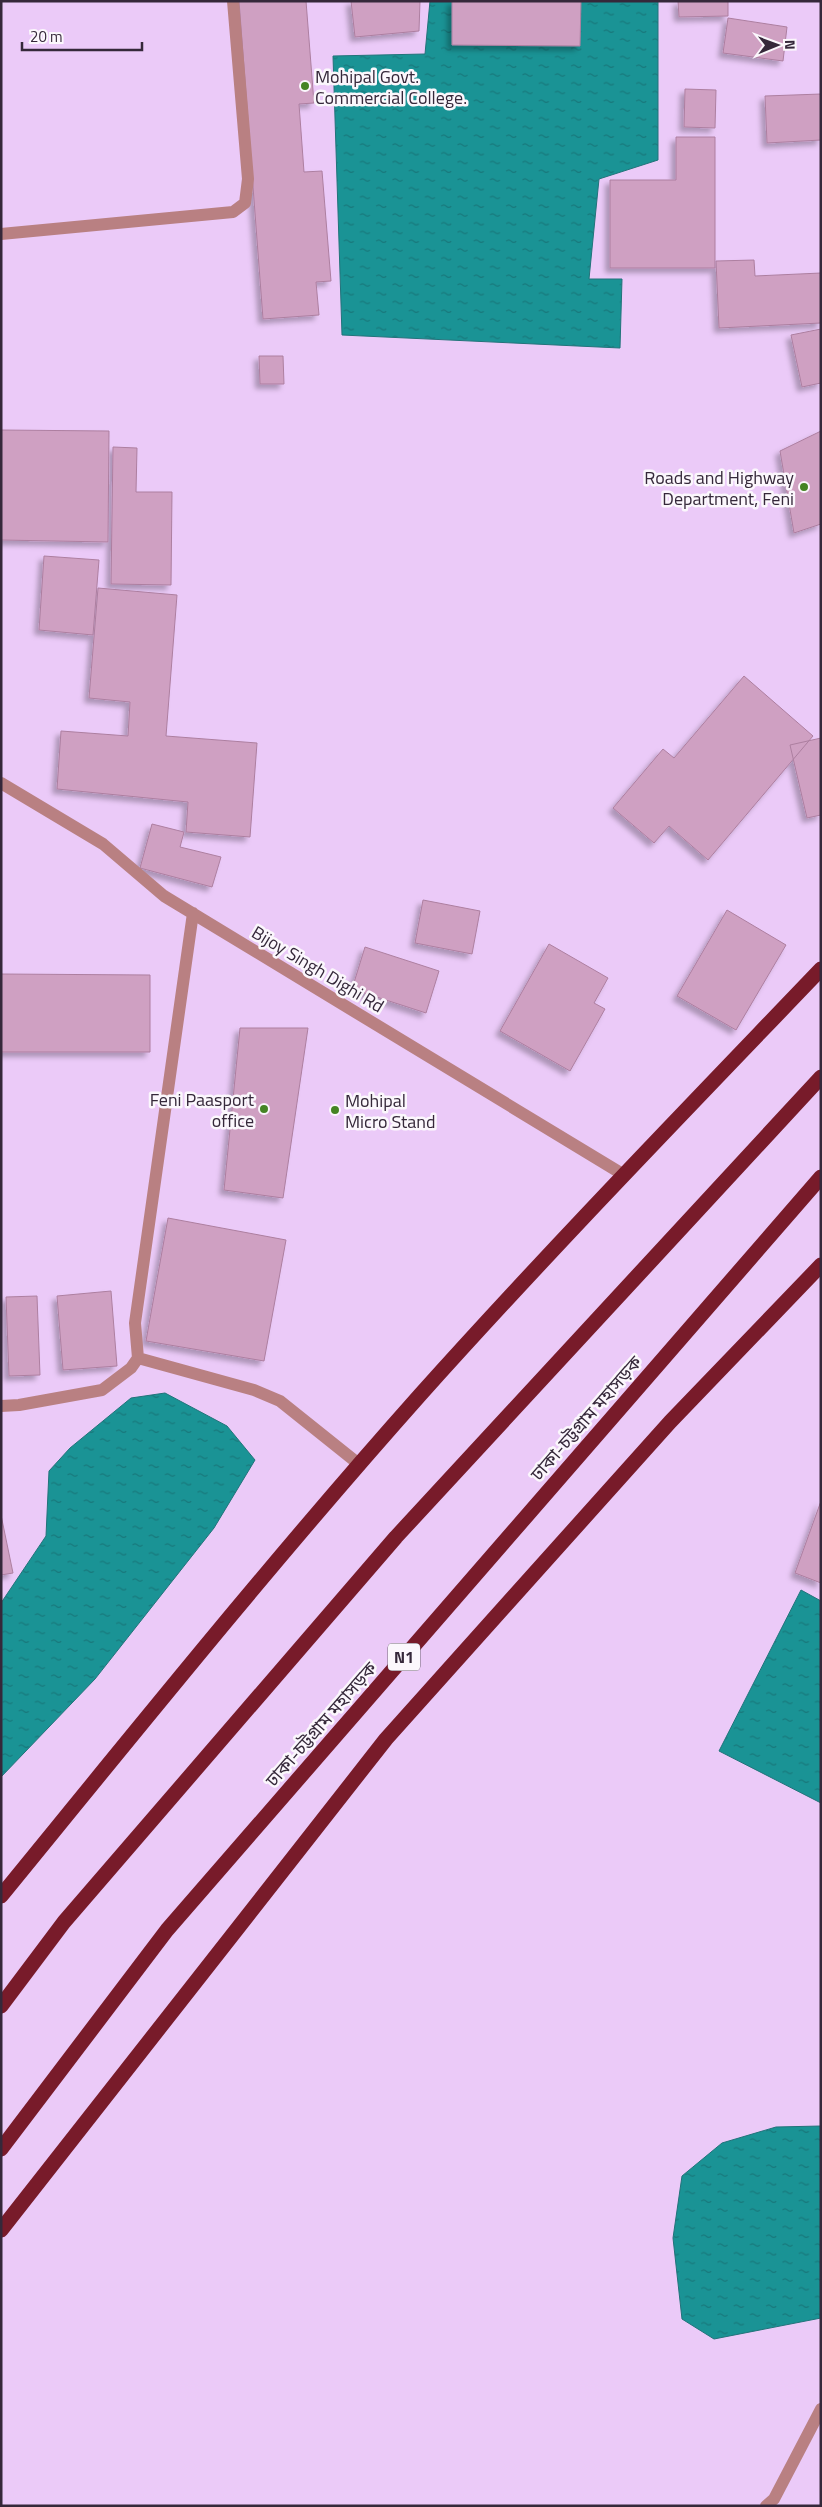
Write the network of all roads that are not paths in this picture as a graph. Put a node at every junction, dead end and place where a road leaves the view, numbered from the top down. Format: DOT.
graph roads {
  1 [pos="233,1"];
  2 [pos="1,234"];
  3 [pos="1,783"];
  4 [pos="193,913"];
  5 [pos="821,969"];
  6 [pos="821,1077"];
  7 [pos="624,1175"];
  8 [pos="821,1177"];
  9 [pos="821,1265"];
  10 [pos="138,1358"];
  11 [pos="1,1406"];
  12 [pos="360,1465"];
  13 [pos="1,1896"];
  14 [pos="1,2006"];
  15 [pos="1,2149"];
  16 [pos="1,2230"];
  17 [pos="821,2409"];
  18 [pos="766,2506"];
  1 -- 2 [label="street"];
  3 -- 4 [label="street, Bijoy Singh Dighi Rd"];
  4 -- 7 [label="street, Bijoy Singh Dighi Rd"];
  4 -- 10 [label="street"];
  5 -- 7 [label="highway"];
  6 -- 14 [label="highway"];
  7 -- 12 [label="highway"];
  8 -- 15 [label="highway, ঢাকা-চট্টগ্রাম মহাসড়ক / N1"];
  9 -- 16 [label="highway"];
  10 -- 11 [label="street"];
  10 -- 12 [label="street"];
  12 -- 13 [label="highway"];
  17 -- 18 [label="street"];
}
